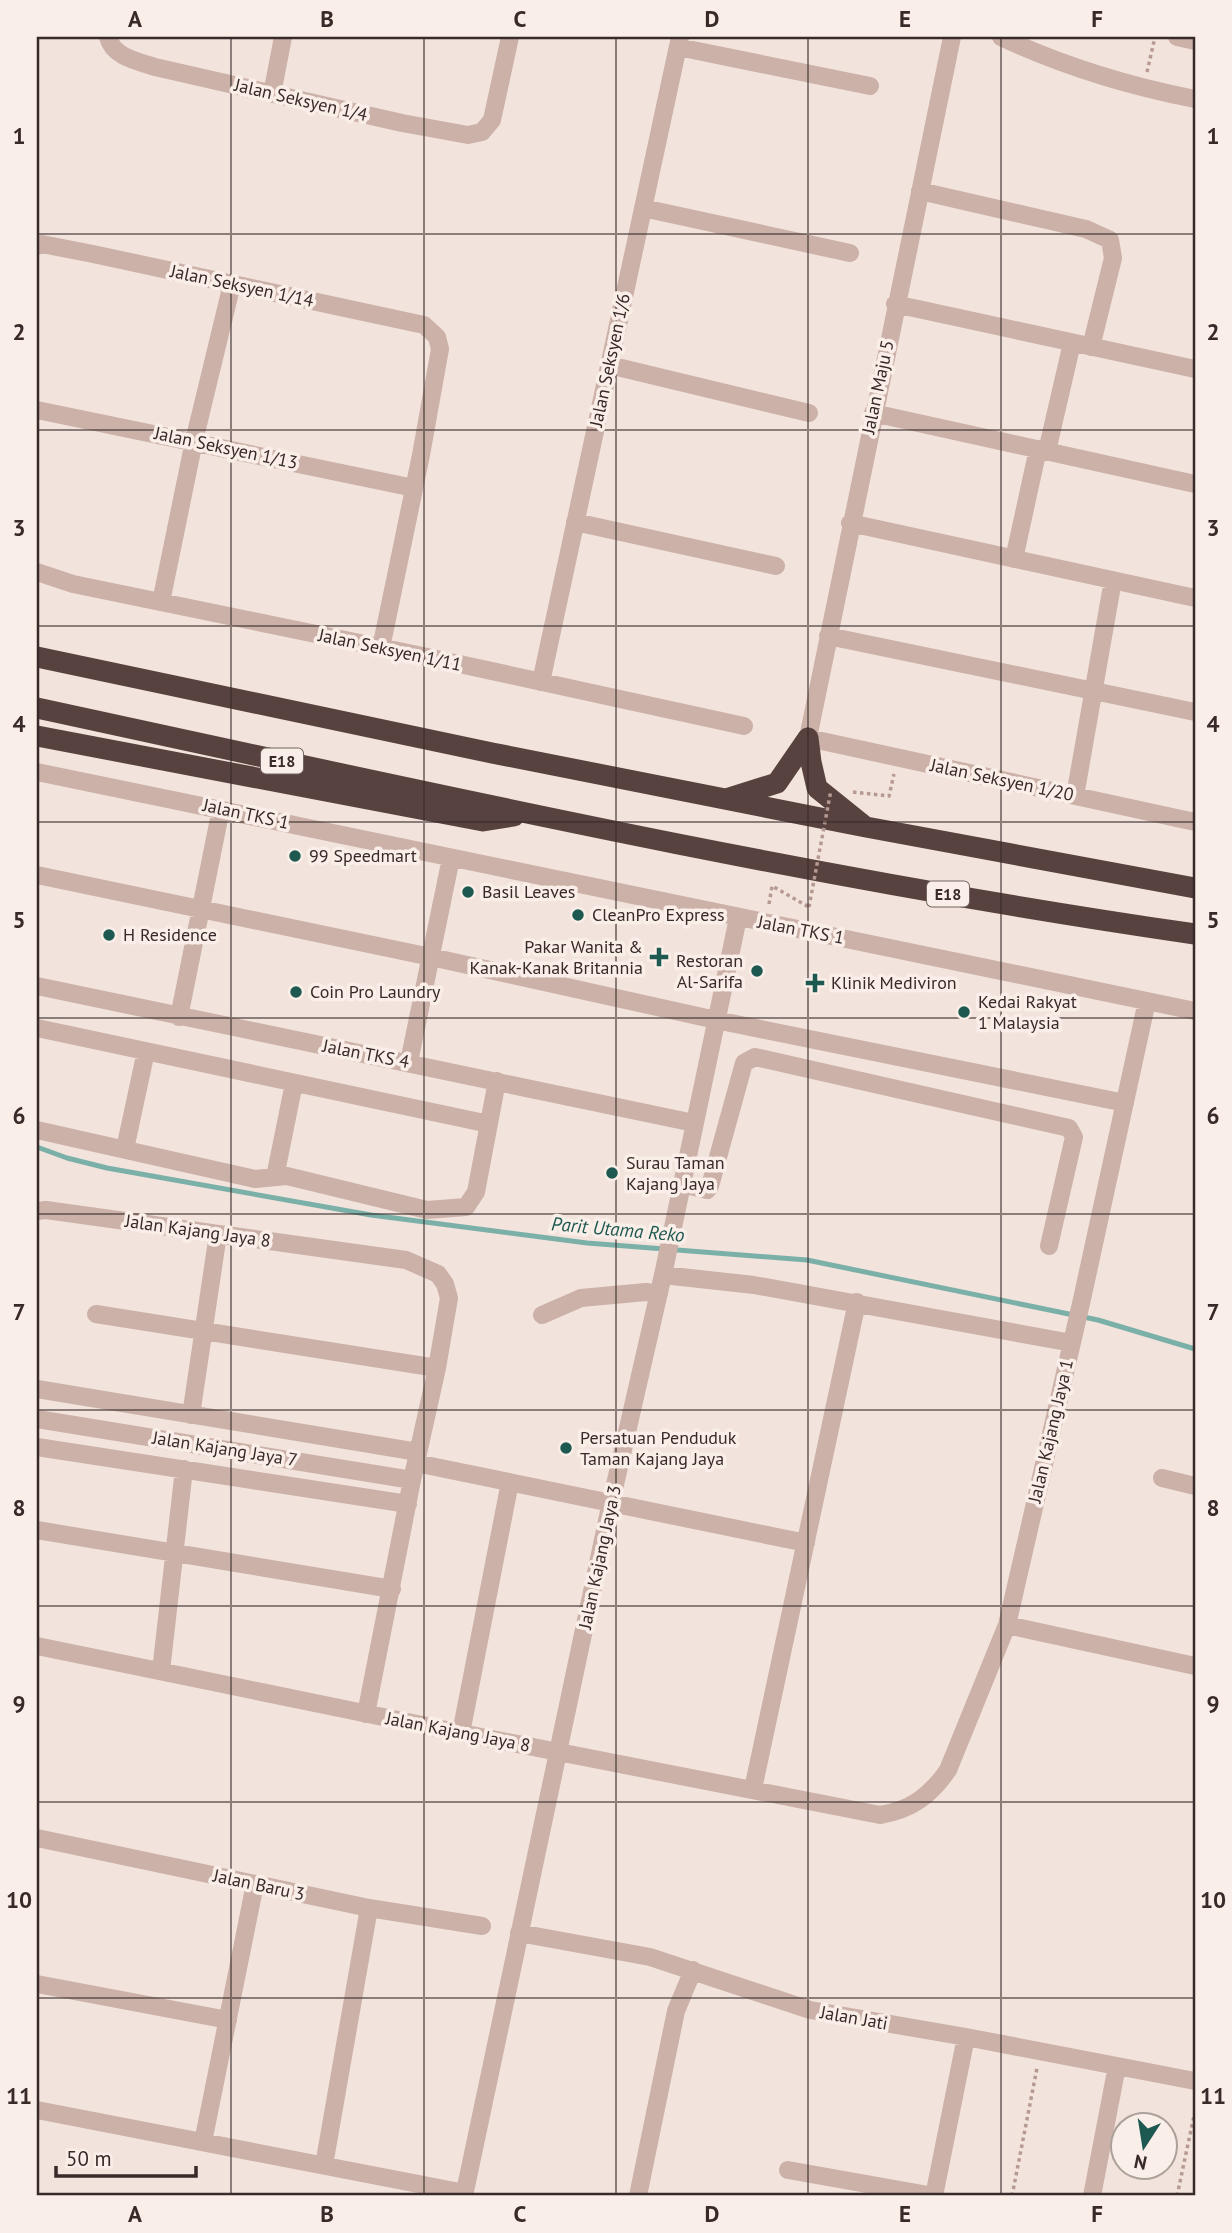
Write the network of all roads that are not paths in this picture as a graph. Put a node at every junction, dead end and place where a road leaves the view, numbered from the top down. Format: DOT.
graph roads {
  1 [pos="283,37"];
  2 [pos="510,37"];
  3 [pos="952,37"];
  4 [pos="1002,37"];
  5 [pos="1177,37"];
  6 [pos="109,41"];
  7 [pos="1195,41"];
  8 [pos="679,42"];
  9 [pos="870,86"];
  10 [pos="272,94"];
  11 [pos="1195,99"];
  12 [pos="920,191"];
  13 [pos="643,208"];
  14 [pos="40,245"];
  15 [pos="850,253"];
  16 [pos="232,284"];
  17 [pos="895,304"];
  18 [pos="1072,342"];
  19 [pos="1091,347"];
  20 [pos="609,365"];
  21 [pos="1195,369"];
  22 [pos="37,410"];
  23 [pos="809,413"];
  24 [pos="873,413"];
  25 [pos="194,441"];
  26 [pos="1042,450"];
  27 [pos="1195,484"];
  28 [pos="414,488"];
  29 [pos="575,522"];
  30 [pos="850,523"];
  31 [pos="1014,559"];
  32 [pos="776,566"];
  33 [pos="37,572"];
  34 [pos="1113,580"];
  35 [pos="1195,598"];
  36 [pos="162,602"];
  37 [pos="828,636"];
  38 [pos="381,648"];
  39 [pos="37,657"];
  40 [pos="541,682"];
  41 [pos="1094,691"];
  42 [pos="37,708"];
  43 [pos="1195,712"];
  44 [pos="744,726"];
  45 [pos="37,736"];
  46 [pos="808,738"];
  47 [pos="37,772"];
  48 [pos="1075,796"];
  49 [pos="724,799"];
  50 [pos="221,809"];
  51 [pos="527,814"];
  52 [pos="1195,822"];
  53 [pos="866,827"];
  54 [pos="451,858"];
  55 [pos="37,875"];
  56 [pos="1195,888"];
  57 [pos="200,911"];
  58 [pos="738,918"];
  59 [pos="1195,934"];
  60 [pos="430,957"];
  61 [pos="37,986"];
  62 [pos="1147,1001"];
  63 [pos="1195,1011"];
  64 [pos="179,1017"];
  65 [pos="716,1020"];
  66 [pos="37,1028"];
  67 [pos="146,1051"];
  68 [pos="409,1062"];
  69 [pos="497,1081"];
  70 [pos="294,1083"];
  71 [pos="1125,1103"];
  72 [pos="694,1123"];
  73 [pos="489,1125"];
  74 [pos="37,1130"];
  75 [pos="125,1149"];
  76 [pos="275,1177"];
  77 [pos="682,1185"];
  78 [pos="37,1211"];
  79 [pos="218,1234"];
  80 [pos="1049,1245"];
  81 [pos="664,1272"];
  82 [pos="659,1294"];
  83 [pos="857,1302"];
  84 [pos="96,1314"];
  85 [pos="542,1315"];
  86 [pos="205,1330"];
  87 [pos="1072,1339"];
  88 [pos="438,1368"];
  89 [pos="37,1389"];
  90 [pos="191,1415"];
  91 [pos="37,1419"];
  92 [pos="37,1447"];
  93 [pos="416,1465"];
  94 [pos="184,1469"];
  95 [pos="1162,1478"];
  96 [pos="510,1482"];
  97 [pos="1195,1486"];
  98 [pos="611,1502"];
  99 [pos="408,1504"];
  100 [pos="37,1530"];
  101 [pos="806,1543"];
  102 [pos="174,1553"];
  103 [pos="392,1590"];
  104 [pos="1007,1625"];
  105 [pos="37,1646"];
  106 [pos="1195,1667"];
  107 [pos="161,1671"];
  108 [pos="366,1714"];
  109 [pos="461,1733"];
  110 [pos="559,1751"];
  111 [pos="753,1789"];
  112 [pos="880,1815"];
  113 [pos="37,1838"];
  114 [pos="255,1884"];
  115 [pos="369,1908"];
  116 [pos="482,1926"];
  117 [pos="519,1933"];
  118 [pos="693,1970"];
  119 [pos="37,1984"];
  120 [pos="228,2020"];
  121 [pos="966,2037"];
  122 [pos="1117,2066"];
  123 [pos="1195,2081"];
  124 [pos="37,2110"];
  125 [pos="203,2142"];
  126 [pos="324,2165"];
  127 [pos="788,2170"];
  128 [pos="465,2194"];
  129 [pos="638,2196"];
  130 [pos="934,2196"];
  131 [pos="1092,2196"];
  1 -- 10 [label="street"];
  2 -- 10 [label="street, Jalan Seksyen 1/4"];
  3 -- 12 [label="street, Jalan Maju 5"];
  4 -- 11 [label="street"];
  5 -- 7 [label="street"];
  6 -- 10 [label="street, Jalan Seksyen 1/4"];
  8 -- 9 [label="street"];
  8 -- 13 [label="street, Jalan Seksyen 1/6"];
  12 -- 17 [label="street, Jalan Maju 5"];
  12 -- 19 [label="street"];
  13 -- 15 [label="street"];
  13 -- 20 [label="street, Jalan Seksyen 1/6"];
  14 -- 16 [label="street, Jalan Seksyen 1/14"];
  16 -- 25 [label="street"];
  16 -- 28 [label="street, Jalan Seksyen 1/14"];
  17 -- 18 [label="street"];
  17 -- 24 [label="street, Jalan Maju 5"];
  18 -- 19 [label="street"];
  18 -- 26 [label="street"];
  19 -- 21 [label="street"];
  20 -- 23 [label="street"];
  20 -- 29 [label="street, Jalan Seksyen 1/6"];
  22 -- 25 [label="street, Jalan Seksyen 1/13"];
  24 -- 26 [label="street"];
  24 -- 30 [label="street, Jalan Maju 5"];
  25 -- 28 [label="street, Jalan Seksyen 1/13"];
  25 -- 36 [label="street"];
  26 -- 27 [label="street"];
  26 -- 31 [label="street"];
  28 -- 38 [label="street"];
  29 -- 32 [label="street"];
  29 -- 40 [label="street, Jalan Seksyen 1/6"];
  30 -- 31 [label="street"];
  30 -- 37 [label="street, Jalan Maju 5"];
  31 -- 34 [label="street"];
  33 -- 36 [label="street, Jalan Seksyen 1/11"];
  34 -- 35 [label="street"];
  34 -- 41 [label="street"];
  36 -- 38 [label="street, Jalan Seksyen 1/11"];
  37 -- 41 [label="street"];
  37 -- 46 [label="street, Jalan Maju 5"];
  38 -- 40 [label="street, Jalan Seksyen 1/11"];
  39 -- 49 [label="highway"];
  40 -- 44 [label="street, Jalan Seksyen 1/11"];
  41 -- 43 [label="street"];
  41 -- 48 [label="street"];
  42 -- 51 [label="highway, E18"];
  45 -- 51 [label="highway"];
  46 -- 48 [label="street, Jalan Seksyen 1/20"];
  46 -- 49 [label="highway"];
  46 -- 53 [label="highway"];
  47 -- 50 [label="street, Jalan TKS 1"];
  48 -- 52 [label="street, Jalan Seksyen 1/20"];
  49 -- 53 [label="highway"];
  50 -- 54 [label="street, Jalan TKS 1"];
  50 -- 57 [label="street"];
  51 -- 59 [label="highway, E18"];
  53 -- 56 [label="highway"];
  54 -- 58 [label="street, Jalan TKS 1"];
  54 -- 60 [label="street"];
  55 -- 57 [label="street"];
  57 -- 60 [label="street"];
  57 -- 64 [label="street"];
  58 -- 62 [label="street, Jalan TKS 1"];
  58 -- 65 [label="street, Jalan Kajang Jaya 3"];
  60 -- 65 [label="street"];
  60 -- 68 [label="street"];
  61 -- 64 [label="street, Jalan TKS 4"];
  62 -- 63 [label="street, Jalan TKS 1"];
  62 -- 71 [label="street, Jalan Kajang Jaya 1"];
  64 -- 68 [label="street, Jalan TKS 4"];
  65 -- 71 [label="street"];
  65 -- 72 [label="street, Jalan Kajang Jaya 3"];
  66 -- 67 [label="street"];
  67 -- 70 [label="street"];
  67 -- 75 [label="street"];
  68 -- 69 [label="street, Jalan TKS 4"];
  69 -- 72 [label="street, Jalan TKS 4"];
  69 -- 73 [label="street"];
  70 -- 73 [label="street"];
  70 -- 76 [label="street"];
  71 -- 87 [label="street, Jalan Kajang Jaya 1"];
  72 -- 77 [label="street, Jalan Kajang Jaya 3"];
  73 -- 76 [label="street"];
  74 -- 75 [label="street"];
  75 -- 76 [label="street"];
  77 -- 80 [label="street"];
  77 -- 81 [label="street, Jalan Kajang Jaya 3"];
  78 -- 79 [label="street, Jalan Kajang Jaya 8"];
  79 -- 86 [label="street"];
  79 -- 88 [label="street, Jalan Kajang Jaya 8"];
  81 -- 82 [label="street, Jalan Kajang Jaya 3"];
  81 -- 83 [label="street"];
  82 -- 85 [label="street"];
  82 -- 98 [label="street, Jalan Kajang Jaya 3"];
  83 -- 87 [label="street"];
  83 -- 101 [label="street"];
  84 -- 86 [label="street"];
  86 -- 88 [label="street"];
  86 -- 90 [label="street"];
  87 -- 104 [label="street, Jalan Kajang Jaya 1"];
  88 -- 93 [label="street, Jalan Kajang Jaya 8"];
  89 -- 90 [label="street"];
  90 -- 93 [label="street"];
  91 -- 93 [label="street, Jalan Kajang Jaya 7"];
  92 -- 94 [label="street"];
  93 -- 96 [label="street"];
  93 -- 99 [label="street, Jalan Kajang Jaya 8"];
  94 -- 99 [label="street"];
  94 -- 102 [label="street"];
  95 -- 97 [label="street"];
  96 -- 98 [label="street"];
  96 -- 109 [label="street"];
  98 -- 101 [label="street"];
  98 -- 110 [label="street, Jalan Kajang Jaya 3"];
  99 -- 103 [label="street, Jalan Kajang Jaya 8"];
  100 -- 102 [label="street"];
  101 -- 111 [label="street"];
  102 -- 103 [label="street"];
  102 -- 107 [label="street"];
  103 -- 108 [label="street, Jalan Kajang Jaya 8"];
  104 -- 106 [label="street"];
  104 -- 112 [label="street, Jalan Kajang Jaya 1"];
  105 -- 107 [label="street, Jalan Kajang Jaya 8"];
  107 -- 108 [label="street, Jalan Kajang Jaya 8"];
  108 -- 109 [label="street, Jalan Kajang Jaya 8"];
  109 -- 110 [label="street, Jalan Kajang Jaya 8"];
  110 -- 111 [label="street, Jalan Kajang Jaya 8"];
  110 -- 117 [label="street, Jalan Kajang Jaya 3"];
  111 -- 112 [label="street, Jalan Kajang Jaya 8"];
  113 -- 114 [label="street, Jalan Baru 3"];
  114 -- 115 [label="street, Jalan Baru 3"];
  114 -- 120 [label="street"];
  115 -- 116 [label="street, Jalan Baru 3"];
  115 -- 126 [label="street"];
  117 -- 118 [label="street, Jalan Jati"];
  117 -- 128 [label="street, Jalan Kajang Jaya 3"];
  118 -- 121 [label="street, Jalan Jati"];
  118 -- 129 [label="street"];
  119 -- 120 [label="street"];
  120 -- 125 [label="street"];
  121 -- 122 [label="street, Jalan Jati"];
  121 -- 130 [label="street"];
  122 -- 123 [label="street, Jalan Jati"];
  122 -- 131 [label="street"];
  124 -- 125 [label="street"];
  125 -- 126 [label="street"];
  126 -- 128 [label="street"];
  127 -- 130 [label="street"];
}
